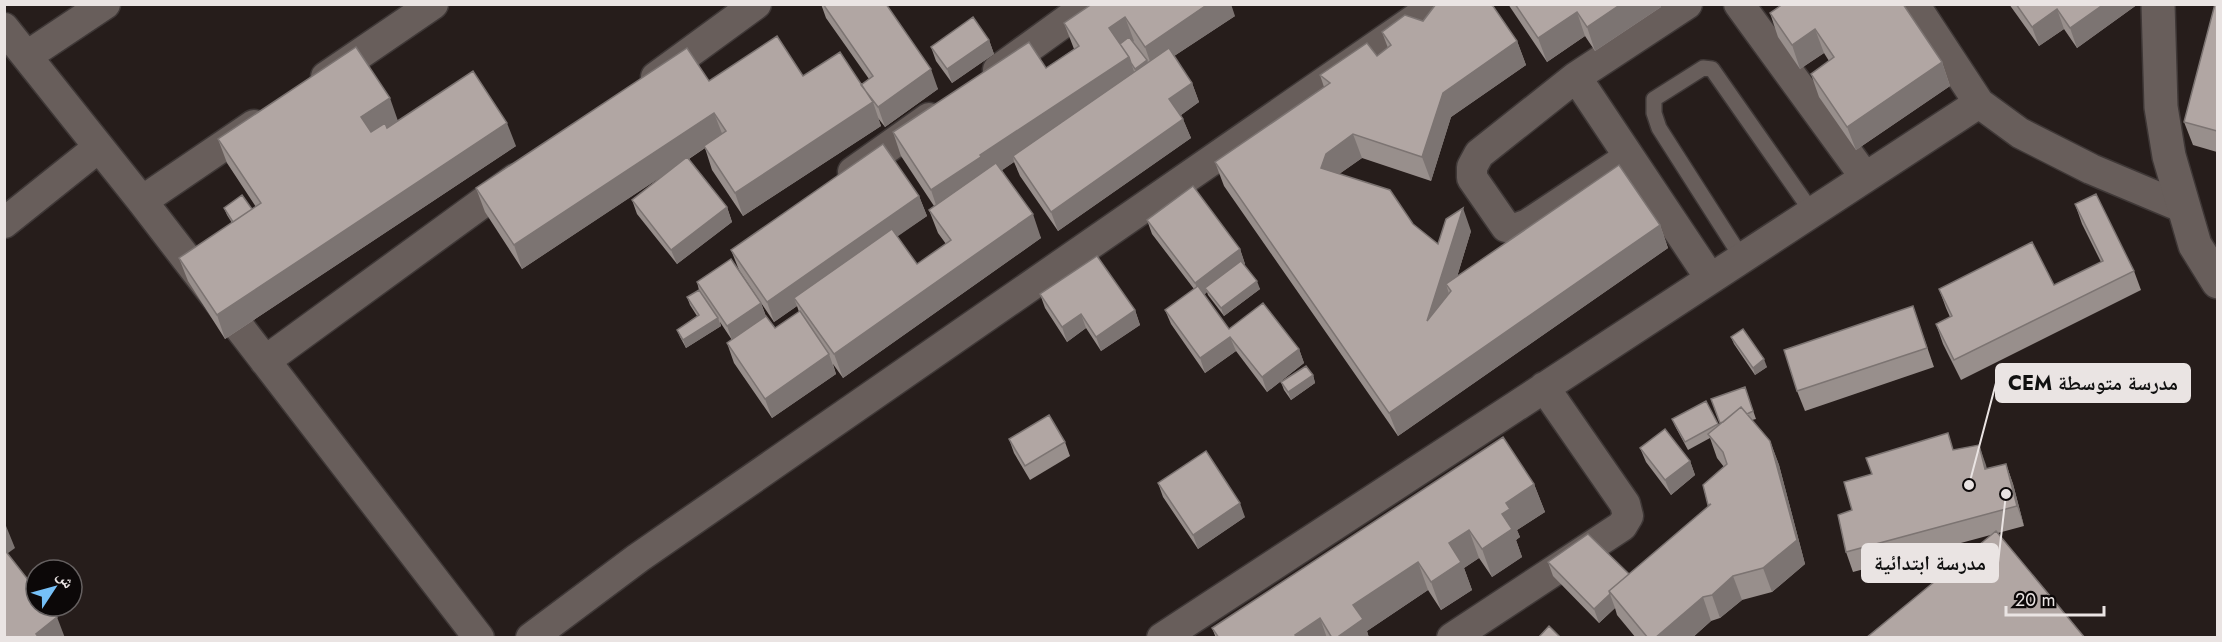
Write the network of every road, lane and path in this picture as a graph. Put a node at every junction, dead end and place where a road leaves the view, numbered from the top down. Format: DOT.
graph roads {
  1 [pos="105,4"];
  2 [pos="433,4"];
  3 [pos="756,4"];
  4 [pos="1089,4"];
  5 [pos="1437,4"];
  6 [pos="1687,4"];
  7 [pos="1739,4"];
  8 [pos="1914,4"];
  9 [pos="2158,4"];
  10 [pos="4,28"];
  11 [pos="27,56"];
  12 [pos="1576,78"];
  13 [pos="307,90"];
  14 [pos="631,95"];
  15 [pos="1979,103"];
  16 [pos="278,109"];
  17 [pos="99,147"];
  18 [pos="1629,157"];
  19 [pos="535,165"];
  20 [pos="1865,177"];
  21 [pos="831,188"];
  22 [pos="142,201"];
  23 [pos="2184,208"];
  24 [pos="1812,212"];
  25 [pos="4,224"];
  26 [pos="1742,258"];
  27 [pos="1710,278"];
  28 [pos="2217,282"];
  29 [pos="265,361"];
  30 [pos="1544,387"];
  31 [pos="1171,635"];
  32 [pos="479,638"];
  33 [pos="531,638"];
  34 [pos="1452,638"];
  1 -- 11 [label="street"];
  2 -- 13 [label="street"];
  3 -- 14 [label="street"];
  4 -- 21 [label="street"];
  5 -- 33 [label="street"];
  6 -- 12 [label="street"];
  7 -- 20 [label="street"];
  8 -- 15 [label="street"];
  9 -- 23 [label="street"];
  10 -- 11 [label="street"];
  11 -- 17 [label="street"];
  12 -- 18 [label="street"];
  12 -- 18 [label="street"];
  15 -- 20 [label="street"];
  15 -- 23 [label="street"];
  16 -- 22 [label="street"];
  17 -- 22 [label="street"];
  17 -- 25 [label="street"];
  18 -- 27 [label="street"];
  19 -- 29 [label="street"];
  20 -- 24 [label="street"];
  22 -- 29 [label="street"];
  23 -- 28 [label="street"];
  24 -- 26 [label="street"];
  24 -- 26 [label="lane"];
  26 -- 27 [label="street"];
  27 -- 30 [label="street"];
  29 -- 32 [label="street"];
  30 -- 31 [label="street"];
  30 -- 34 [label="street"];
}
